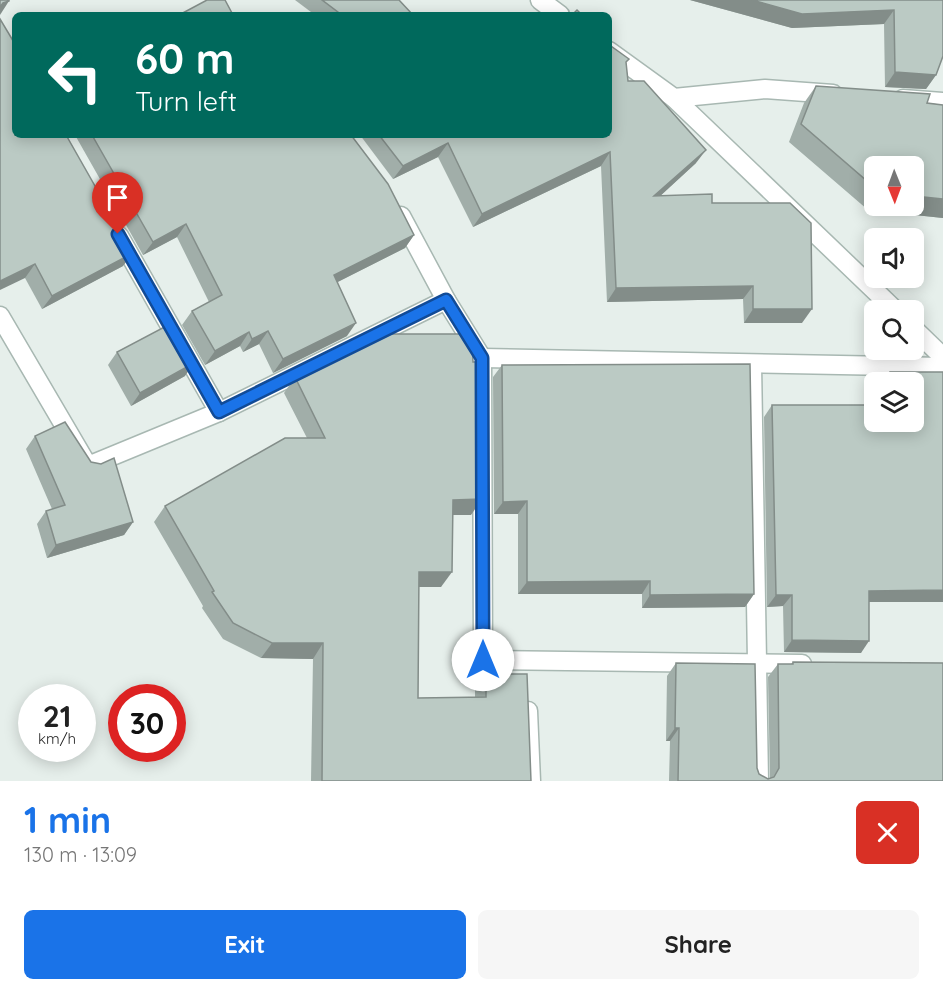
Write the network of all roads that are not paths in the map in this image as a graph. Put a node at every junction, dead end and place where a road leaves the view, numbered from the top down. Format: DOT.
graph roads {
  1 [pos="540,0"];
  2 [pos="556,12"];
  3 [pos="612,53"];
  4 [pos="848,96"];
  5 [pos="674,98"];
  6 [pos="884,98"];
  7 [pos="943,102"];
  8 [pos="393,201"];
  9 [pos="108,217"];
  10 [pos="446,300"];
  11 [pos="885,300"];
  12 [pos="0,316"];
  13 [pos="924,339"];
  14 [pos="943,357"];
  15 [pos="482,358"];
  16 [pos="752,364"];
  17 [pos="943,367"];
  18 [pos="219,412"];
  19 [pos="526,661"];
  20 [pos="758,664"];
  21 [pos="816,664"];
  22 [pos="531,781"];
  23 [pos="759,781"];
  1 -- 2 [label="street"];
  3 -- 5 [label="street"];
  4 -- 5 [label="street"];
  5 -- 11 [label="street"];
  6 -- 7 [label="street"];
  8 -- 10 [label="street"];
  9 -- 18 [label="street"];
  10 -- 15 [label="street"];
  10 -- 18 [label="street"];
  12 -- 18 [label="street"];
  13 -- 14 [label="street"];
  15 -- 16 [label="street"];
  15 -- 19 [label="street"];
  16 -- 17 [label="street"];
  16 -- 20 [label="street"];
  19 -- 20 [label="street"];
  19 -- 22 [label="street"];
  20 -- 21 [label="street"];
  20 -- 23 [label="street"];
}
